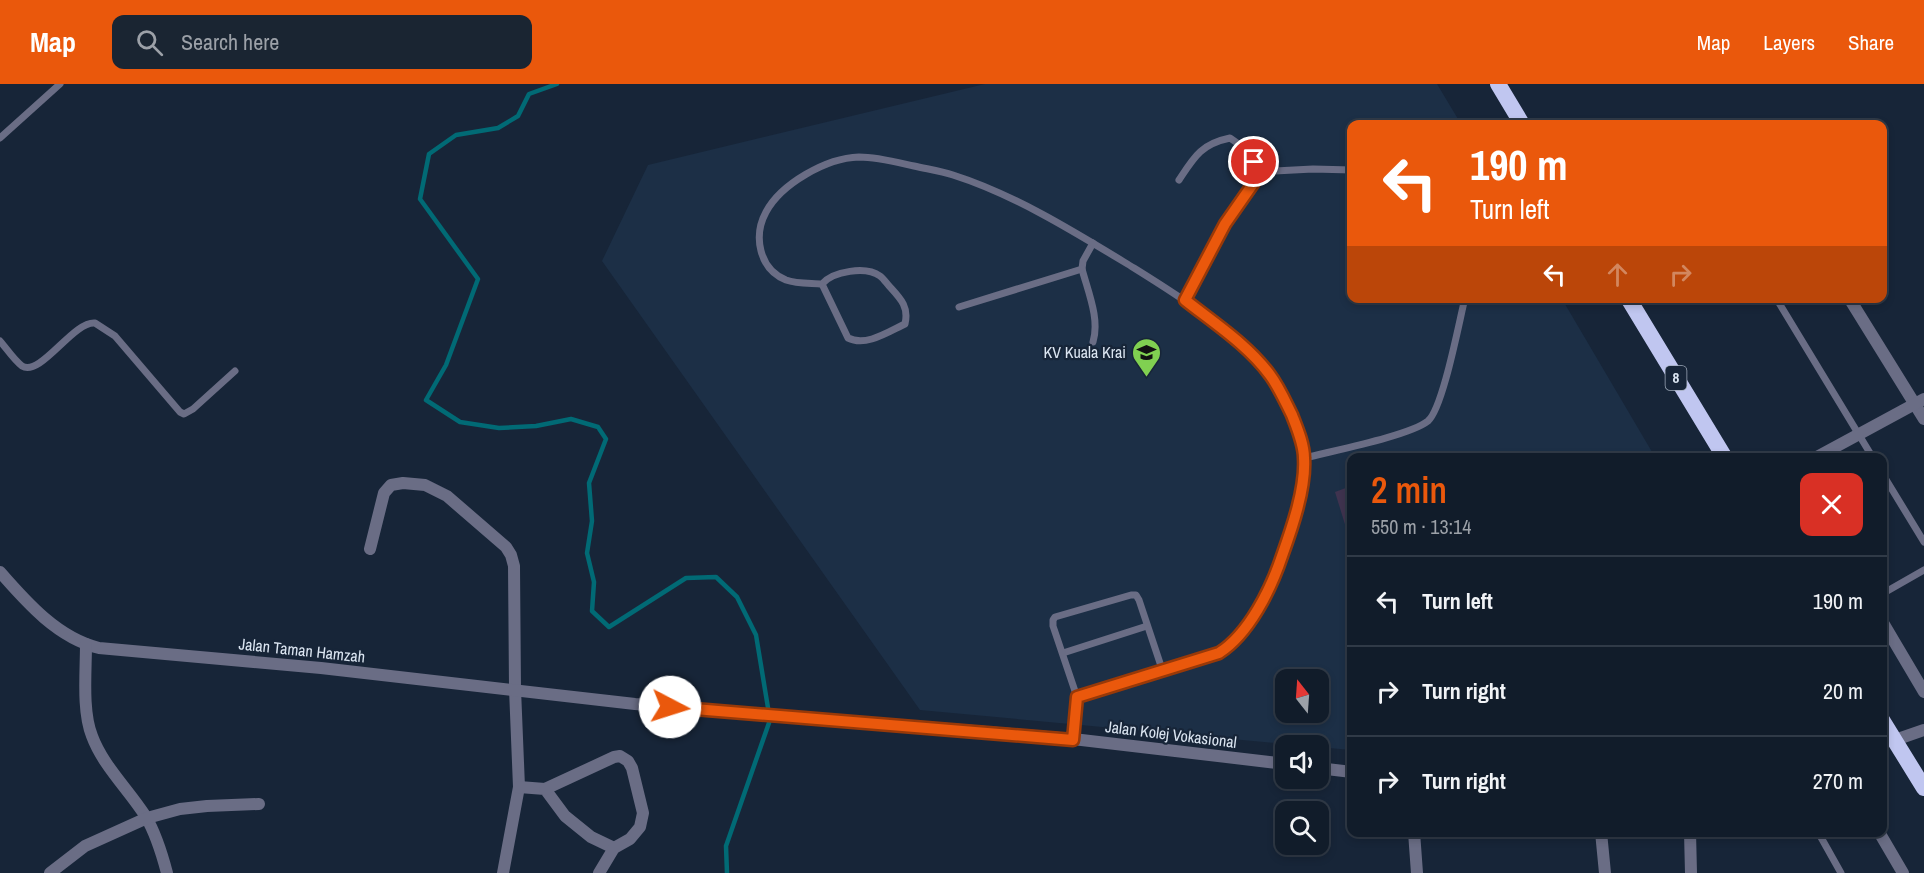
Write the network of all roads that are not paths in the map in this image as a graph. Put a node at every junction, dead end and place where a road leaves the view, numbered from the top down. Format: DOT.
graph roads {
  1 [pos="60,84"];
  2 [pos="1498,84"];
  3 [pos="1520,120"];
  4 [pos="0,138"];
  5 [pos="1347,170"];
  6 [pos="1258,172"];
  7 [pos="1179,180"];
  8 [pos="1093,243"];
  9 [pos="1082,269"];
  10 [pos="822,284"];
  11 [pos="1185,300"];
  12 [pos="1464,303"];
  13 [pos="1631,303"];
  14 [pos="1779,303"];
  15 [pos="1852,303"];
  16 [pos="959,307"];
  17 [pos="0,341"];
  18 [pos="1094,342"];
  19 [pos="235,371"];
  20 [pos="1919,402"];
  21 [pos="1924,419"];
  22 [pos="1859,434"];
  23 [pos="1722,453"];
  24 [pos="1824,453"];
  25 [pos="1870,453"];
  26 [pos="1305,458"];
  27 [pos="1887,481"];
  28 [pos="1924,542"];
  29 [pos="370,549"];
  30 [pos="1924,570"];
  31 [pos="0,572"];
  32 [pos="1887,591"];
  33 [pos="1147,626"];
  34 [pos="1887,629"];
  35 [pos="86,644"];
  36 [pos="1063,654"];
  37 [pos="1163,672"];
  38 [pos="515,689"];
  39 [pos="1924,692"];
  40 [pos="1077,697"];
  41 [pos="1887,728"];
  42 [pos="1924,730"];
  43 [pos="1073,740"];
  44 [pos="1895,740"];
  45 [pos="1275,763"];
  46 [pos="1329,769"];
  47 [pos="1347,771"];
  48 [pos="519,787"];
  49 [pos="1924,788"];
  50 [pos="545,789"];
  51 [pos="259,804"];
  52 [pos="147,818"];
  53 [pos="1414,837"];
  54 [pos="1601,837"];
  55 [pos="1690,837"];
  56 [pos="1821,837"];
  57 [pos="1882,837"];
  58 [pos="614,848"];
  59 [pos="51,873"];
  60 [pos="167,873"];
  61 [pos="503,873"];
  62 [pos="598,873"];
  63 [pos="1417,873"];
  64 [pos="1605,873"];
  65 [pos="1691,873"];
  66 [pos="1841,873"];
  67 [pos="1904,873"];
  1 -- 4 [label="lane"];
  2 -- 3 [label="highway"];
  5 -- 6 [label="lane"];
  6 -- 7 [label="lane"];
  6 -- 11 [label="lane"];
  8 -- 9 [label="lane"];
  8 -- 10 [label="lane"];
  8 -- 11 [label="lane"];
  9 -- 16 [label="lane"];
  9 -- 18 [label="lane"];
  10 -- 10 [label="lane"];
  11 -- 26 [label="lane"];
  12 -- 26 [label="lane"];
  13 -- 23 [label="highway, 8"];
  14 -- 22 [label="lane"];
  15 -- 20 [label="street"];
  17 -- 19 [label="lane"];
  20 -- 21 [label="street"];
  20 -- 22 [label="street"];
  22 -- 24 [label="street"];
  22 -- 25 [label="lane"];
  26 -- 37 [label="lane"];
  27 -- 28 [label="lane"];
  29 -- 38 [label="street"];
  30 -- 32 [label="lane"];
  31 -- 35 [label="street, Jalan Taman Hamzah"];
  33 -- 36 [label="lane"];
  33 -- 36 [label="lane"];
  33 -- 37 [label="lane"];
  34 -- 39 [label="street"];
  35 -- 38 [label="street, Jalan Taman Hamzah"];
  35 -- 52 [label="street"];
  36 -- 40 [label="lane"];
  37 -- 40 [label="lane"];
  38 -- 43 [label="street, Jalan Kolej Vokasional"];
  38 -- 48 [label="street"];
  40 -- 43 [label="lane"];
  41 -- 44 [label="highway"];
  42 -- 44 [label="street"];
  43 -- 45 [label="street, Jalan Kolej Vokasional"];
  44 -- 49 [label="highway"];
  46 -- 47 [label="street"];
  48 -- 50 [label="street"];
  48 -- 61 [label="street"];
  50 -- 58 [label="street"];
  50 -- 58 [label="street"];
  51 -- 52 [label="street"];
  52 -- 59 [label="street"];
  52 -- 60 [label="street"];
  53 -- 63 [label="street"];
  54 -- 64 [label="street"];
  55 -- 65 [label="street"];
  56 -- 66 [label="lane"];
  57 -- 67 [label="street"];
  58 -- 62 [label="street"];
}
